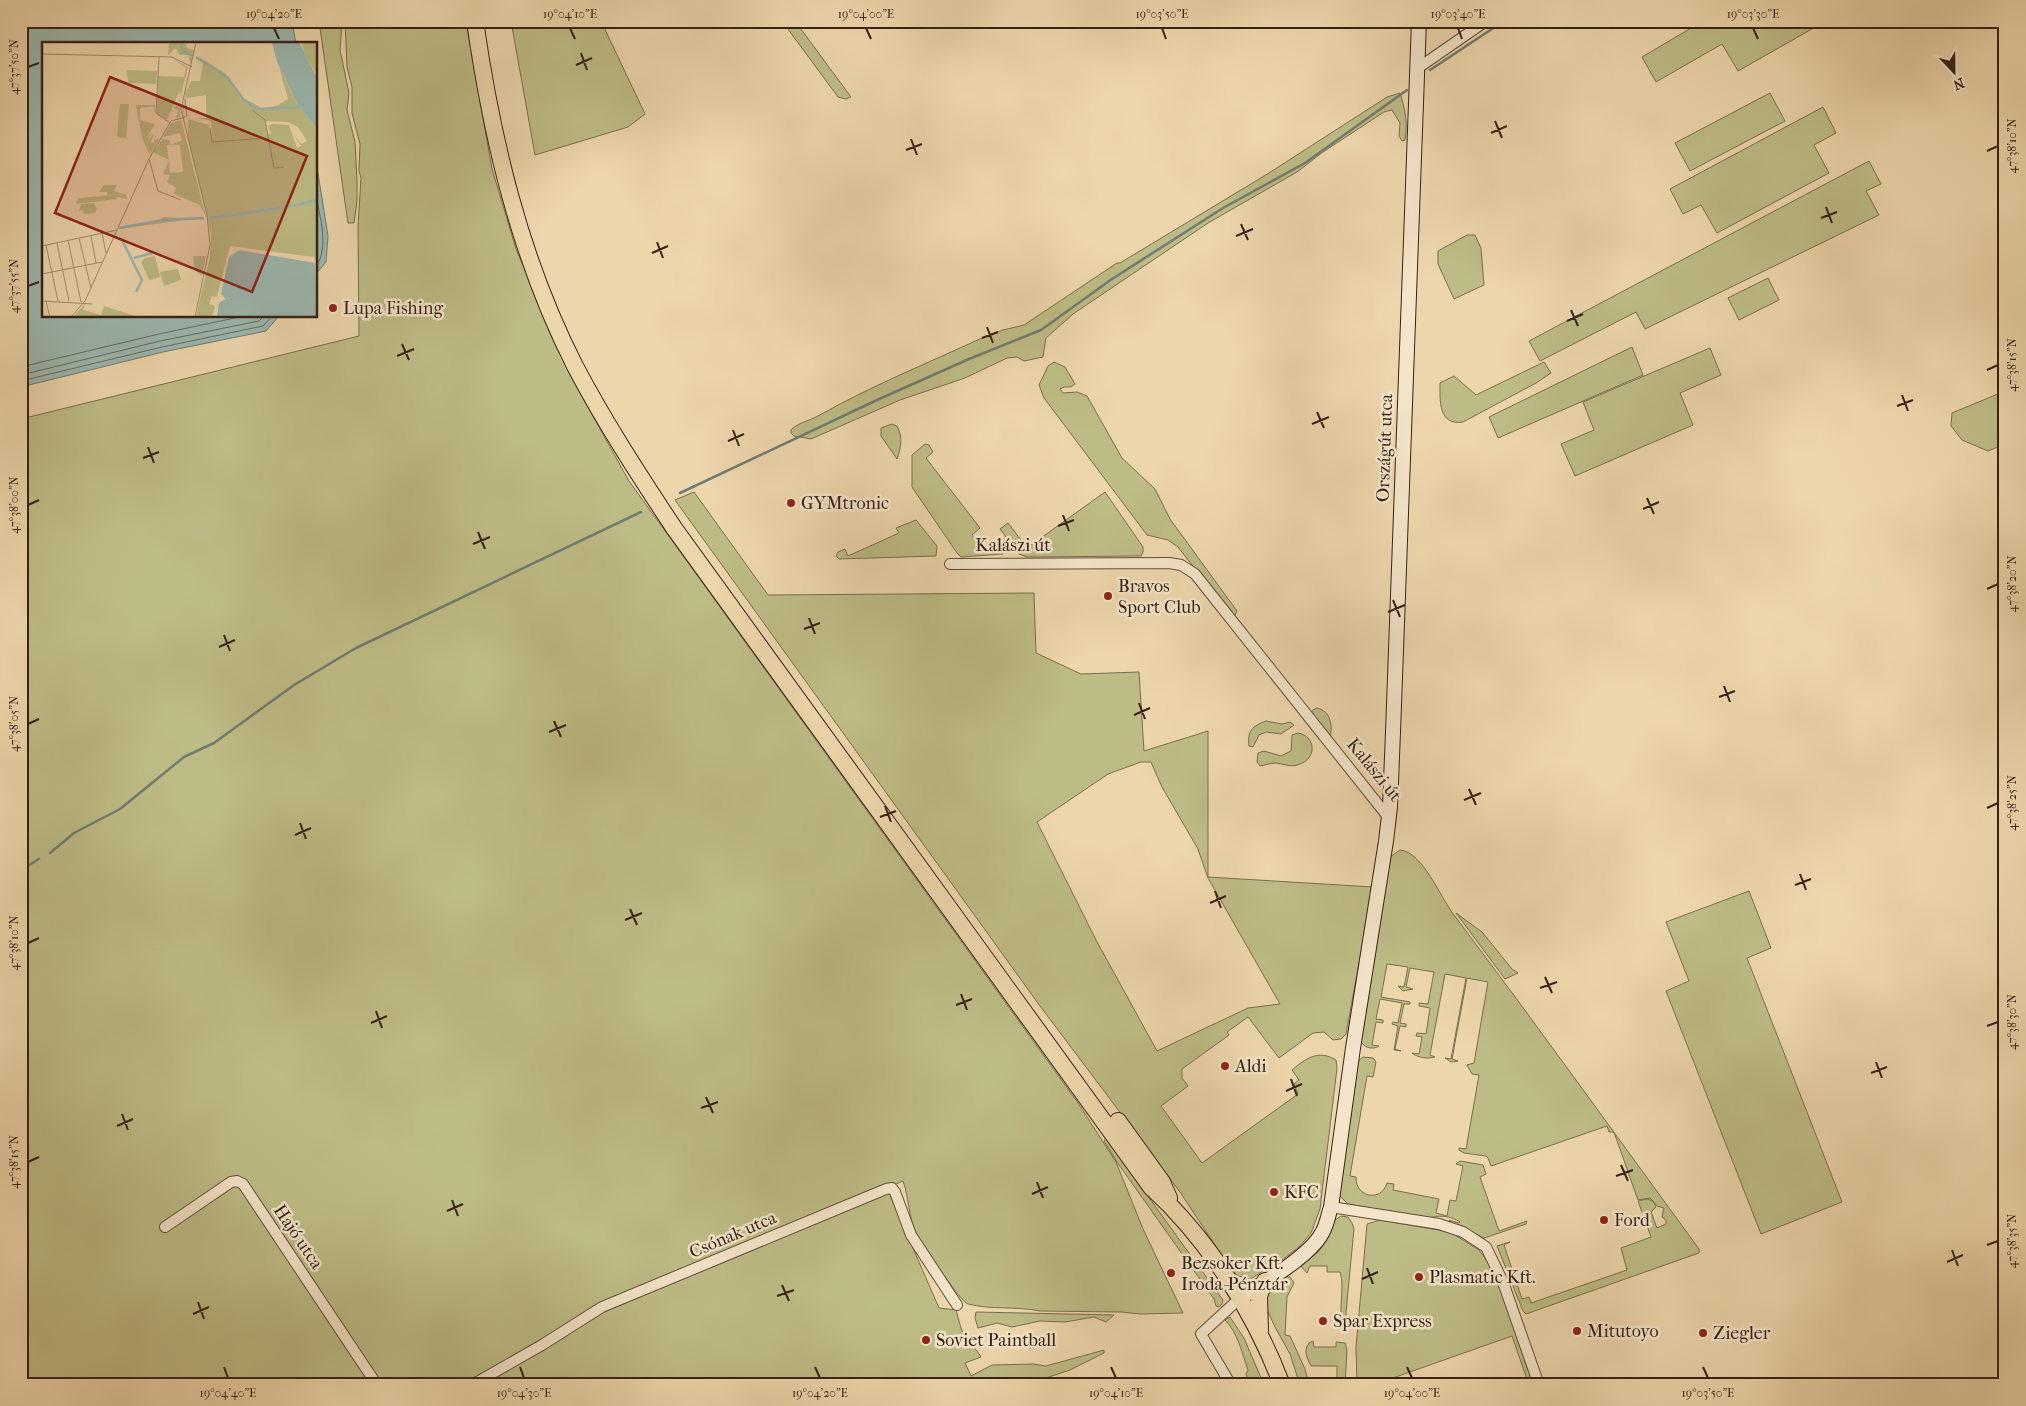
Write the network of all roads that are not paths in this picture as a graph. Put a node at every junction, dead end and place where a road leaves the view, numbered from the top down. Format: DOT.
graph roads {
  1 [pos="475,21"];
  2 [pos="485,21"];
  3 [pos="1419,21"];
  4 [pos="1486,21"];
  5 [pos="1418,73"];
  6 [pos="950,564"];
  7 [pos="1389,818"];
  8 [pos="1173,1207"];
  9 [pos="1331,1207"];
  10 [pos="164,1227"];
  11 [pos="1265,1281"];
  12 [pos="1240,1298"];
  13 [pos="957,1305"];
  14 [pos="1261,1338"];
  15 [pos="377,1385"];
  16 [pos="472,1385"];
  17 [pos="1231,1385"];
  18 [pos="1282,1385"];
  19 [pos="1539,1385"];
  1 -- 8 [label="main road"];
  2 -- 8 [label="main road"];
  3 -- 5 [label="main road, Országút utca"];
  4 -- 5 [label="street"];
  5 -- 7 [label="main road, Országút utca"];
  6 -- 7 [label="street, Kalászi út"];
  7 -- 9 [label="main road, Kalászi út"];
  8 -- 12 [label="main road"];
  9 -- 11 [label="main road, Kalászi út"];
  9 -- 19 [label="street"];
  10 -- 15 [label="street, Hajó utca"];
  11 -- 12 [label="main road, Kalászi út"];
  11 -- 14 [label="main road"];
  12 -- 14 [label="main road"];
  12 -- 17 [label="street"];
  13 -- 16 [label="street, Csónak utca"];
  14 -- 18 [label="main road"];
}
